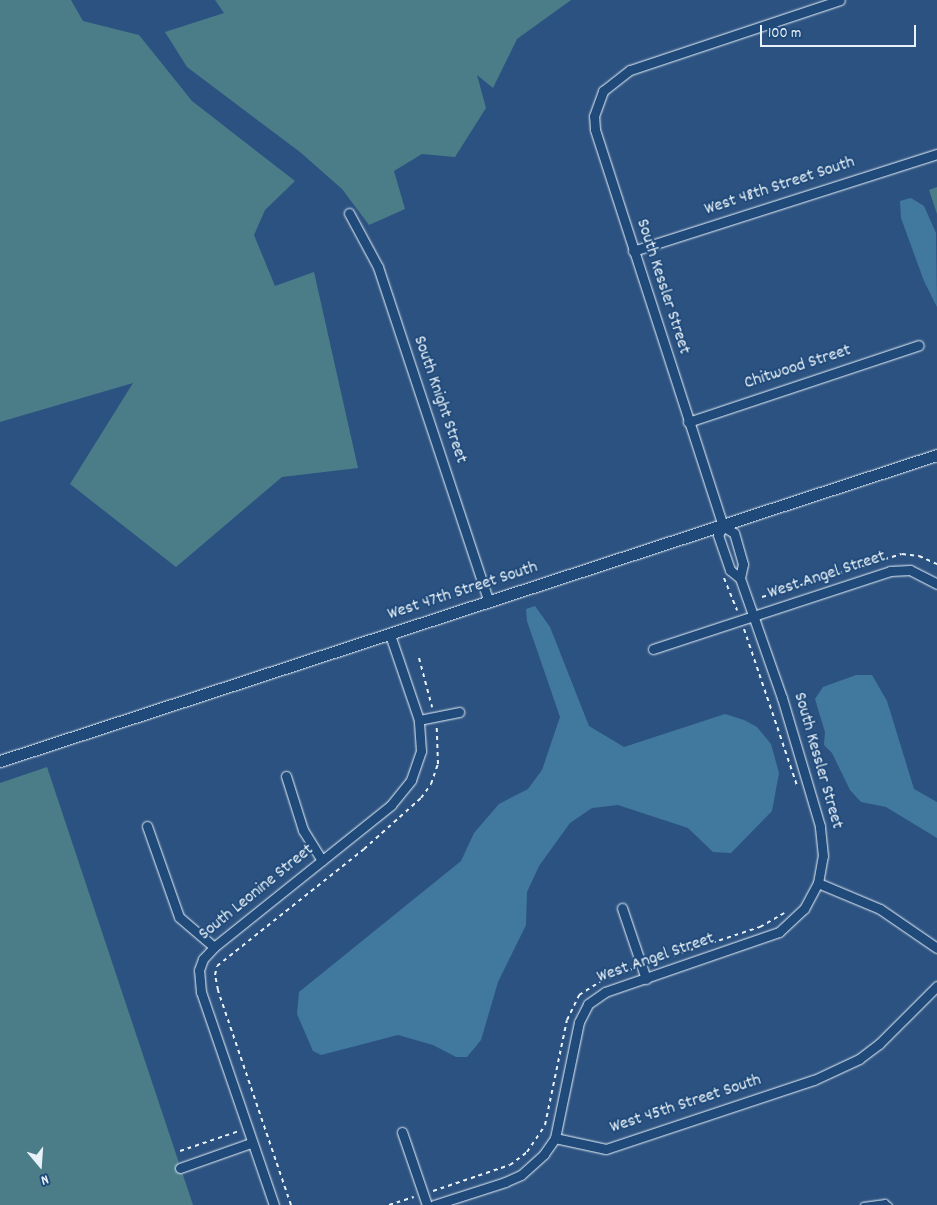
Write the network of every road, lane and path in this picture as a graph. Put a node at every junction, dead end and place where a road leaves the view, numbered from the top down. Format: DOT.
graph roads {
  1 [pos="840,0"];
  2 [pos="937,154"];
  3 [pos="349,213"];
  4 [pos="633,251"];
  5 [pos="919,345"];
  6 [pos="688,422"];
  7 [pos="937,455"];
  8 [pos="723,526"];
  9 [pos="937,564"];
  10 [pos="722,573"];
  11 [pos="740,578"];
  12 [pos="937,584"];
  13 [pos="762,597"];
  14 [pos="489,602"];
  15 [pos="754,616"];
  16 [pos="741,621"];
  17 [pos="390,635"];
  18 [pos="653,649"];
  19 [pos="419,658"];
  20 [pos="459,712"];
  21 [pos="435,717"];
  22 [pos="419,720"];
  23 [pos="0,761"];
  24 [pos="286,776"];
  25 [pos="798,787"];
  26 [pos="147,826"];
  27 [pos="322,861"];
  28 [pos="818,883"];
  29 [pos="622,908"];
  30 [pos="791,908"];
  31 [pos="214,947"];
  32 [pos="937,948"];
  33 [pos="641,966"];
  34 [pos="646,979"];
  35 [pos="937,986"];
  36 [pos="262,1124"];
  37 [pos="247,1129"];
  38 [pos="402,1132"];
  39 [pos="555,1138"];
  40 [pos="251,1143"];
  41 [pos="180,1150"];
  42 [pos="180,1168"];
  43 [pos="423,1194"];
  44 [pos="274,1205"];
  45 [pos="291,1205"];
  46 [pos="389,1205"];
  47 [pos="426,1205"];
  48 [pos="434,1205"];
  49 [pos="864,1205"];
  50 [pos="889,1205"];
  1 -- 4 [label="street, South Kessler Street"];
  2 -- 4 [label="street, West 48th Street South"];
  3 -- 14 [label="street, South Knight Street"];
  4 -- 6 [label="street, South Kessler Street"];
  5 -- 6 [label="street, Chitwood Street"];
  6 -- 8 [label="street, South Kessler Street"];
  7 -- 8 [label="street, West 47th Street South"];
  8 -- 11 [label="street, South Kessler Street"];
  8 -- 11 [label="street, South Kessler Street"];
  8 -- 14 [label="street, West 47th Street South"];
  9 -- 13 [label="path"];
  10 -- 16 [label="path"];
  11 -- 15 [label="street, South Kessler Street"];
  12 -- 15 [label="street, West Angel Street"];
  14 -- 17 [label="street, West 47th Street South"];
  15 -- 16 [label="street, West Angel Street"];
  15 -- 28 [label="street, South Kessler Street"];
  16 -- 18 [label="street, West Angel Street"];
  16 -- 25 [label="path"];
  17 -- 22 [label="street, South Leonine Street"];
  17 -- 23 [label="street, West 47th Street South"];
  19 -- 21 [label="path"];
  20 -- 21 [label="street"];
  21 -- 22 [label="street"];
  21 -- 36 [label="path"];
  22 -- 27 [label="street, South Leonine Street"];
  24 -- 27 [label="street"];
  26 -- 31 [label="street"];
  27 -- 31 [label="street, South Leonine Street"];
  28 -- 32 [label="street"];
  28 -- 34 [label="street, West Angel Street"];
  29 -- 33 [label="street"];
  30 -- 33 [label="path"];
  31 -- 37 [label="street, South Leonine Street"];
  33 -- 34 [label="street"];
  33 -- 43 [label="path"];
  34 -- 39 [label="street, West Angel Street"];
  35 -- 39 [label="street, West 45th Street South"];
  36 -- 37 [label="path"];
  36 -- 45 [label="path"];
  37 -- 40 [label="street, South Leonine Street"];
  37 -- 41 [label="path"];
  38 -- 43 [label="street"];
  39 -- 48 [label="street"];
  40 -- 42 [label="street"];
  40 -- 44 [label="street, South Leonine Street"];
  43 -- 46 [label="path"];
  43 -- 47 [label="street"];
  49 -- 50 [label="lane"];
}
